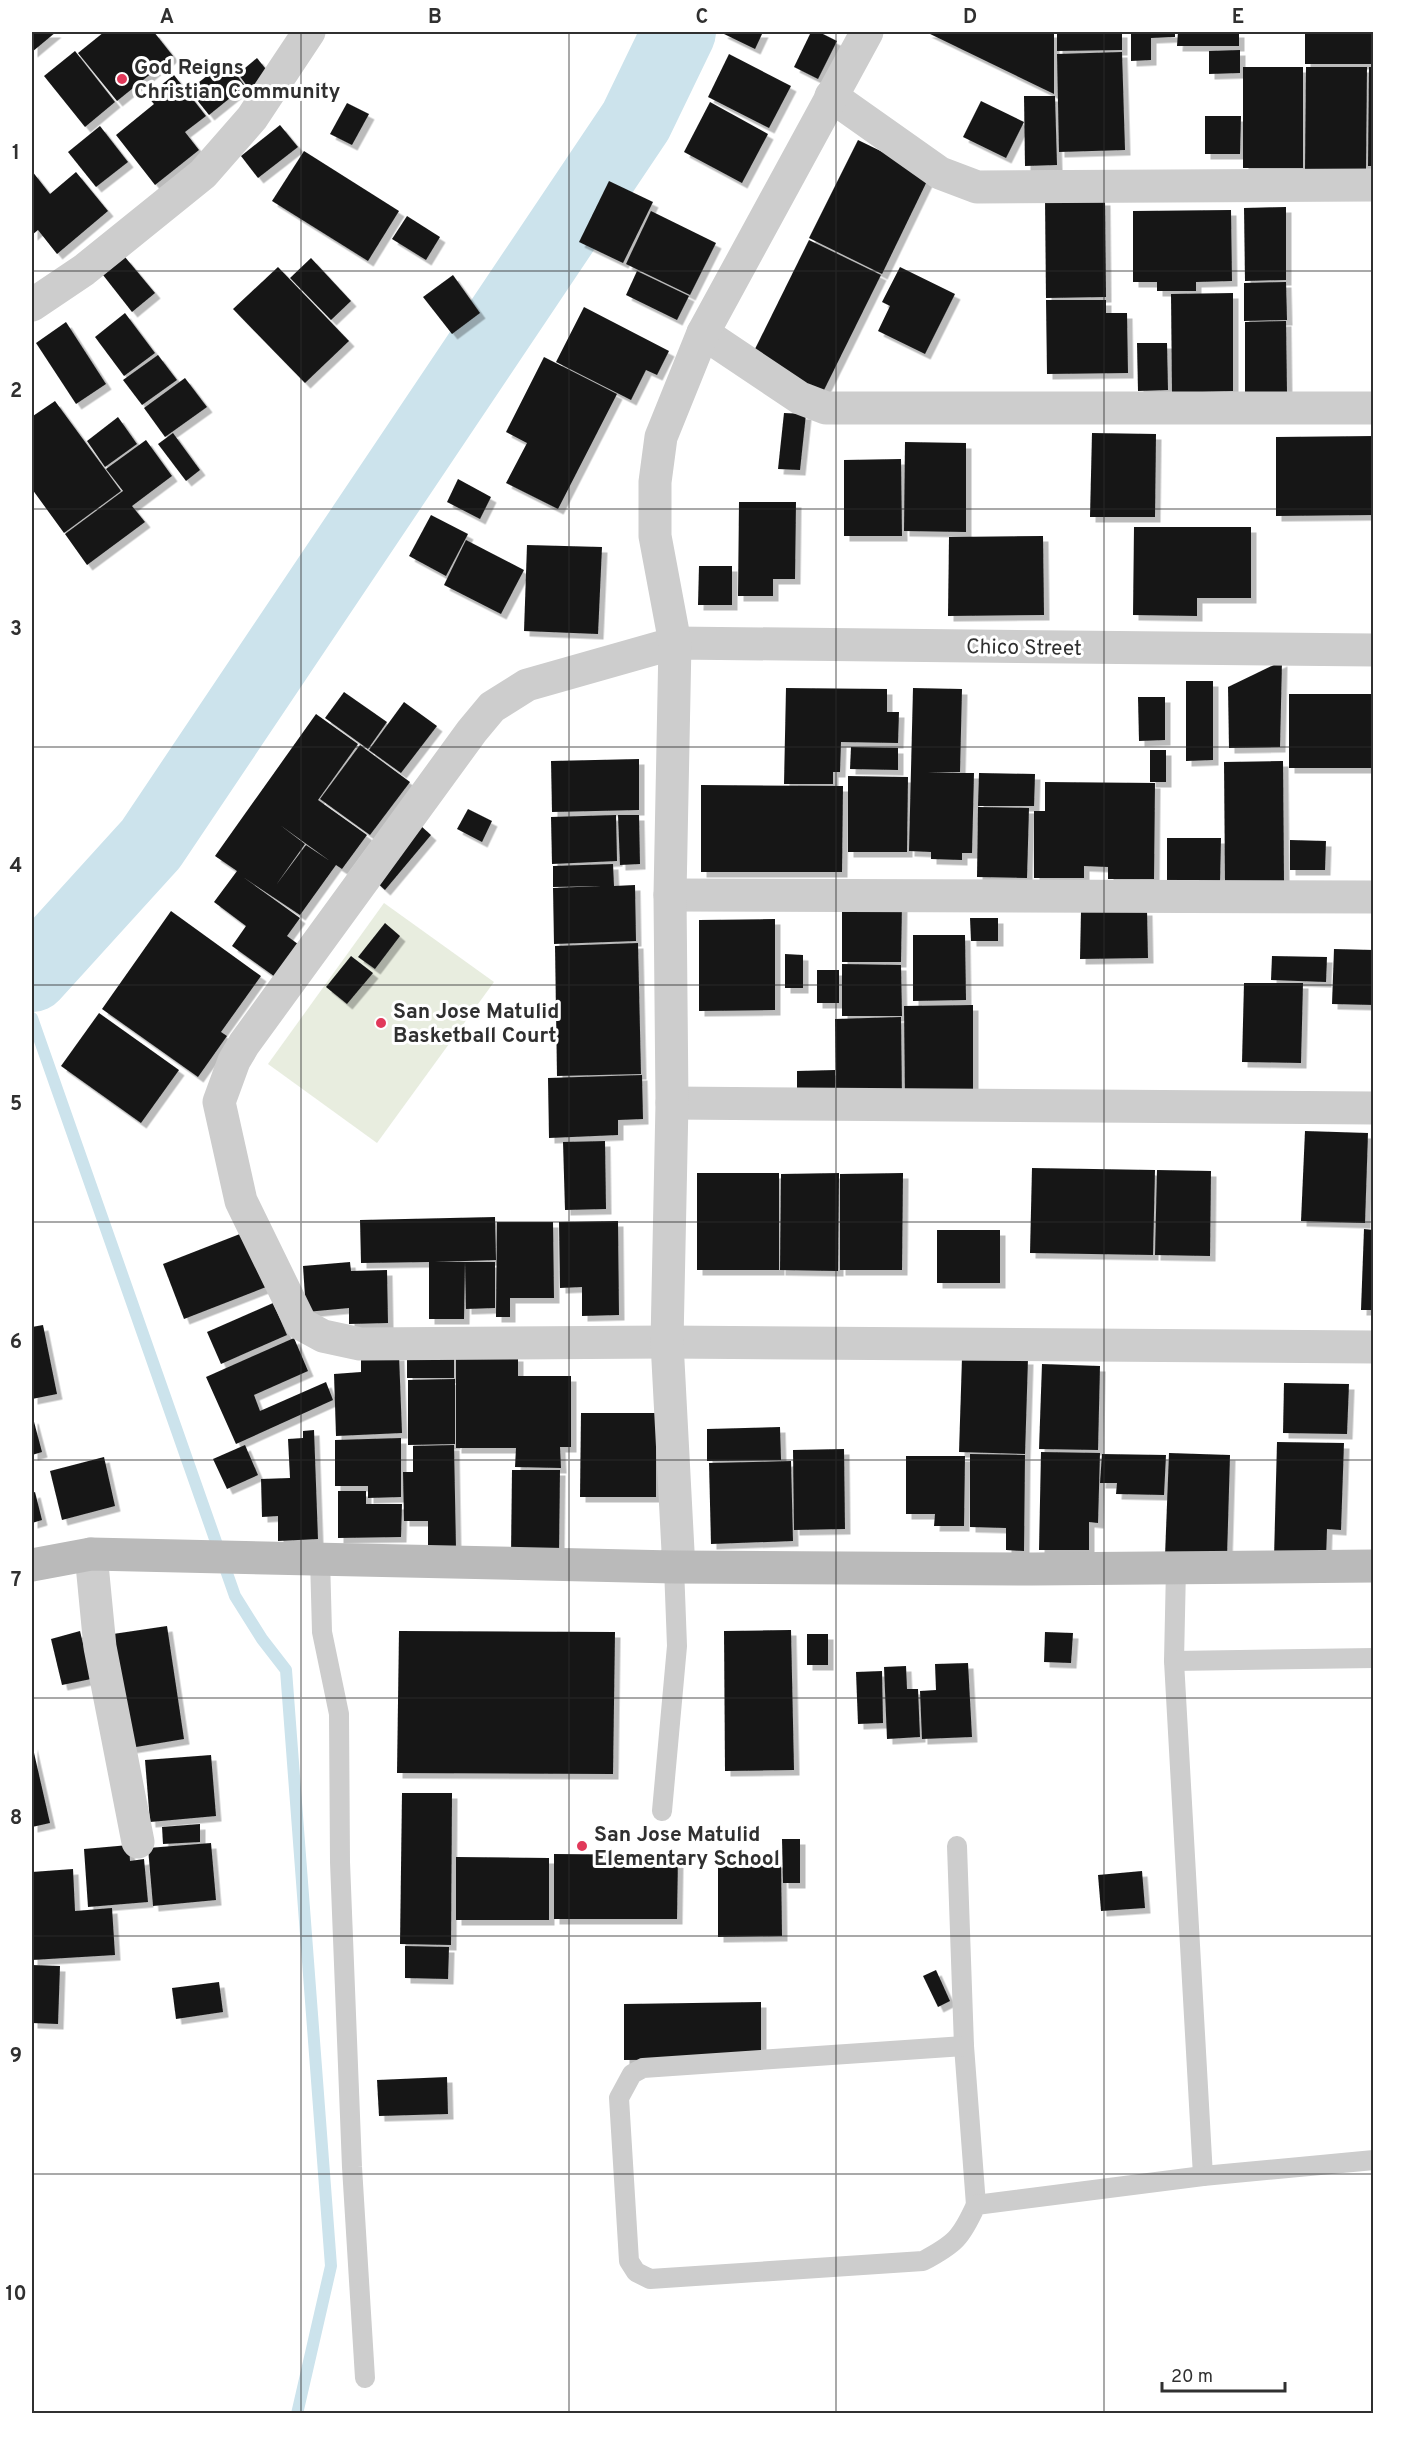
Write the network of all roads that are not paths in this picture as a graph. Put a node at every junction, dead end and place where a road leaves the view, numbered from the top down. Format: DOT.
graph roads {
  1 [pos="309,32"];
  2 [pos="867,32"];
  3 [pos="831,96"];
  4 [pos="1374,185"];
  5 [pos="32,305"];
  6 [pos="703,333"];
  7 [pos="1374,408"];
  8 [pos="675,643"];
  9 [pos="1374,650"];
  10 [pos="670,895"];
  11 [pos="1374,897"];
  12 [pos="672,1103"];
  13 [pos="1374,1108"];
  14 [pos="667,1342"];
  15 [pos="1374,1347"];
  16 [pos="92,1554"];
  17 [pos="320,1558"];
  18 [pos="32,1565"];
  19 [pos="1374,1566"];
  20 [pos="674,1567"];
  21 [pos="1176,1568"];
  22 [pos="1374,1658"];
  23 [pos="1174,1660"];
  24 [pos="662,1811"];
  25 [pos="138,1842"];
  26 [pos="957,1846"];
  27 [pos="964,2046"];
  28 [pos="1374,2160"];
  29 [pos="1203,2176"];
  30 [pos="976,2205"];
  31 [pos="365,2378"];
  1 -- 5 [label="street"];
  2 -- 3 [label="street"];
  3 -- 4 [label="street"];
  3 -- 6 [label="street"];
  6 -- 7 [label="street"];
  6 -- 8 [label="street"];
  8 -- 9 [label="street, Chico Street"];
  8 -- 10 [label="street"];
  8 -- 14 [label="street, Chico Street"];
  10 -- 11 [label="street"];
  10 -- 12 [label="street"];
  12 -- 13 [label="street"];
  12 -- 14 [label="street"];
  14 -- 15 [label="street, Chico Street"];
  14 -- 20 [label="street"];
  16 -- 17 [label="street"];
  16 -- 18 [label="street"];
  16 -- 25 [label="street"];
  17 -- 20 [label="street"];
  17 -- 31 [label="lane"];
  19 -- 21 [label="street"];
  20 -- 21 [label="street"];
  20 -- 24 [label="lane"];
  21 -- 23 [label="lane"];
  22 -- 23 [label="lane"];
  23 -- 29 [label="lane"];
  26 -- 27 [label="lane"];
  27 -- 30 [label="lane"];
  27 -- 30 [label="lane"];
  28 -- 29 [label="lane"];
  29 -- 30 [label="lane"];
}
